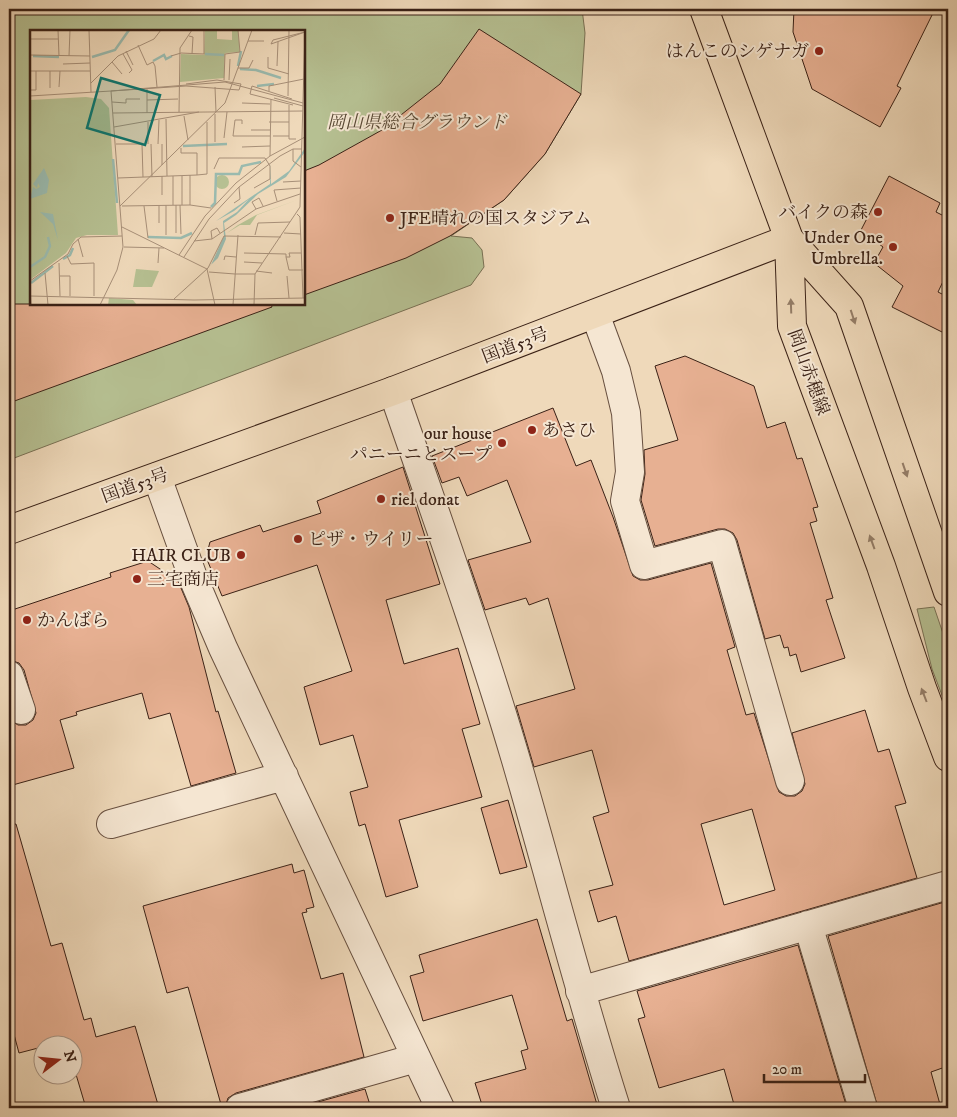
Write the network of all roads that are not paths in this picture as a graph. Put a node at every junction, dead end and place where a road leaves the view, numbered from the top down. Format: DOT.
graph roads {
  1 [pos="704,9"];
  2 [pos="789,238"];
  3 [pos="595,314"];
  4 [pos="392,391"];
  5 [pos="157,478"];
  6 [pos="9,530"];
  7 [pos="948,592"];
  8 [pos="9,674"];
  9 [pos="21,710"];
  10 [pos="948,757"];
  11 [pos="284,776"];
  12 [pos="790,781"];
  13 [pos="111,824"];
  14 [pos="948,885"];
  15 [pos="808,925"];
  16 [pos="580,991"];
  17 [pos="416,1058"];
  18 [pos="240,1108"];
  19 [pos="440,1108"];
  20 [pos="616,1108"];
  21 [pos="863,1108"];
  1 -- 2 [label="main road"];
  2 -- 3 [label="main road, 国道53号"];
  2 -- 7 [label="main road, one-way"];
  10 -- 2 [label="main road, 岡山赤穂線, one-way"];
  3 -- 4 [label="main road, 国道53号"];
  3 -- 12 [label="street"];
  4 -- 5 [label="main road, 国道53号"];
  4 -- 16 [label="street"];
  5 -- 6 [label="main road, 国道53号"];
  5 -- 11 [label="street"];
  8 -- 9 [label="street"];
  11 -- 13 [label="street"];
  11 -- 17 [label="street"];
  14 -- 15 [label="street"];
  15 -- 16 [label="street"];
  15 -- 21 [label="street"];
  16 -- 20 [label="street"];
  17 -- 18 [label="street"];
  17 -- 19 [label="street"];
}
